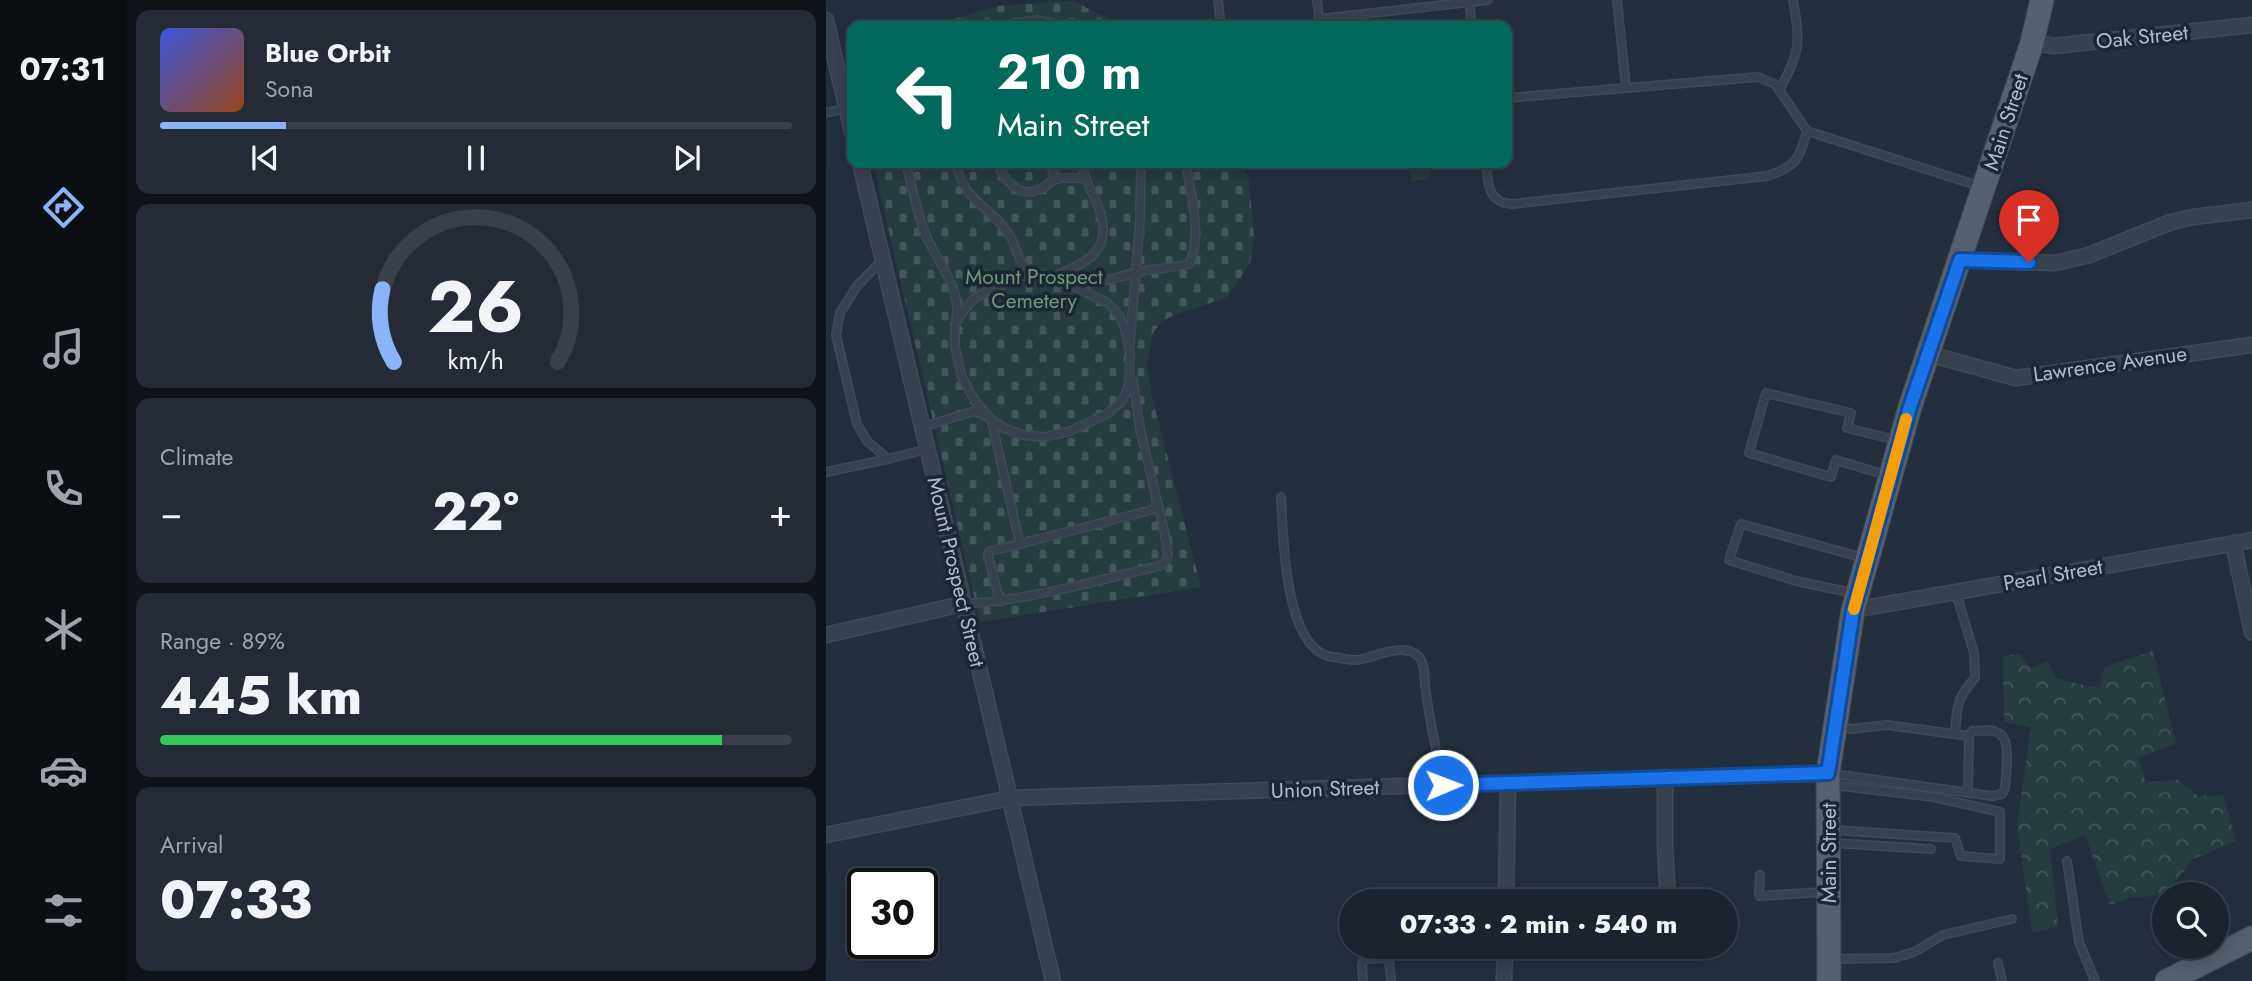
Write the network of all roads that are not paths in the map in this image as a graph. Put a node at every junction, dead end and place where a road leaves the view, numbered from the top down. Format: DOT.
graph roads {
  1 [pos="1218,0"];
  2 [pos="1317,0"];
  3 [pos="1488,0"];
  4 [pos="1617,0"];
  5 [pos="1793,0"];
  6 [pos="2042,0"];
  7 [pos="1469,2"];
  8 [pos="1417,4"];
  9 [pos="826,20"];
  10 [pos="1220,21"];
  11 [pos="1319,21"];
  12 [pos="1329,21"];
  13 [pos="1471,21"];
  14 [pos="2252,25"];
  15 [pos="2032,43"];
  16 [pos="846,75"];
  17 [pos="1626,87"];
  18 [pos="1780,89"];
  19 [pos="1512,98"];
  20 [pos="847,108"];
  21 [pos="826,113"];
  22 [pos="1807,131"];
  23 [pos="861,168"];
  24 [pos="907,168"];
  25 [pos="956,168"];
  26 [pos="999,168"];
  27 [pos="1051,168"];
  28 [pos="1082,168"];
  29 [pos="1141,168"];
  30 [pos="1187,168"];
  31 [pos="1487,168"];
  32 [pos="1085,178"];
  33 [pos="1055,180"];
  34 [pos="1984,188"];
  35 [pos="2252,210"];
  36 [pos="883,260"];
  37 [pos="1960,260"];
  38 [pos="1136,272"];
  39 [pos="1039,277"];
  40 [pos="1066,285"];
  41 [pos="955,326"];
  42 [pos="2252,345"];
  43 [pos="1130,353"];
  44 [pos="1928,354"];
  45 [pos="991,419"];
  46 [pos="922,427"];
  47 [pos="1900,441"];
  48 [pos="927,449"];
  49 [pos="888,459"];
  50 [pos="826,472"];
  51 [pos="1890,477"];
  52 [pos="1281,497"];
  53 [pos="1159,508"];
  54 [pos="2252,540"];
  55 [pos="1020,544"];
  56 [pos="2233,544"];
  57 [pos="1868,559"];
  58 [pos="1956,593"];
  59 [pos="1000,602"];
  60 [pos="1856,602"];
  61 [pos="962,604"];
  62 [pos="2252,632"];
  63 [pos="826,635"];
  64 [pos="1835,726"];
  65 [pos="1955,734"];
  66 [pos="1969,736"];
  67 [pos="1665,777"];
  68 [pos="1828,779"];
  69 [pos="1508,784"];
  70 [pos="1443,785"];
  71 [pos="1968,793"];
  72 [pos="1011,798"];
  73 [pos="826,835"];
  74 [pos="1829,836"];
  75 [pos="1931,849"];
  76 [pos="2067,861"];
  77 [pos="1760,874"];
  78 [pos="1506,889"];
  79 [pos="1667,889"];
  80 [pos="1829,892"];
  81 [pos="2012,919"];
  82 [pos="2252,938"];
  83 [pos="1505,959"];
  84 [pos="1998,963"];
  85 [pos="1829,970"];
  86 [pos="2174,980"];
  87 [pos="1053,981"];
  88 [pos="1363,981"];
  89 [pos="1391,981"];
  90 [pos="1504,981"];
  91 [pos="2002,981"];
  92 [pos="2095,981"];
  1 -- 10 [label="lane"];
  2 -- 11 [label="lane"];
  3 -- 7 [label="lane"];
  4 -- 17 [label="lane"];
  5 -- 18 [label="lane"];
  6 -- 15 [label="main road, Main Street"];
  7 -- 8 [label="lane"];
  7 -- 13 [label="lane"];
  8 -- 12 [label="lane"];
  9 -- 16 [label="street"];
  14 -- 15 [label="street, Oak Street"];
  15 -- 34 [label="main road, Main Street"];
  16 -- 20 [label="street"];
  17 -- 18 [label="lane"];
  17 -- 19 [label="lane"];
  18 -- 22 [label="lane"];
  20 -- 21 [label="lane"];
  22 -- 31 [label="lane"];
  22 -- 34 [label="lane"];
  23 -- 36 [label="street, Mount Prospect Street"];
  24 -- 41 [label="lane"];
  25 -- 39 [label="lane"];
  26 -- 33 [label="lane"];
  27 -- 33 [label="lane"];
  28 -- 32 [label="lane"];
  29 -- 38 [label="lane"];
  30 -- 38 [label="lane"];
  32 -- 33 [label="lane"];
  32 -- 39 [label="lane"];
  34 -- 37 [label="main road, Main Street"];
  35 -- 37 [label="street"];
  36 -- 46 [label="street, Mount Prospect Street"];
  36 -- 49 [label="lane"];
  37 -- 44 [label="main road, Main Street"];
  38 -- 40 [label="lane"];
  38 -- 43 [label="lane"];
  39 -- 40 [label="lane"];
  39 -- 41 [label="lane"];
  40 -- 43 [label="lane"];
  41 -- 45 [label="lane"];
  42 -- 44 [label="street, Lawrence Avenue"];
  43 -- 45 [label="lane"];
  43 -- 53 [label="lane"];
  44 -- 47 [label="main road, Main Street"];
  45 -- 46 [label="lane"];
  45 -- 55 [label="lane"];
  46 -- 48 [label="street, Mount Prospect Street"];
  47 -- 51 [label="main road, Main Street"];
  47 -- 51 [label="lane"];
  48 -- 49 [label="lane"];
  48 -- 61 [label="street, Mount Prospect Street"];
  49 -- 50 [label="lane"];
  51 -- 57 [label="main road, Main Street"];
  52 -- 70 [label="lane"];
  53 -- 55 [label="lane"];
  53 -- 59 [label="lane"];
  54 -- 56 [label="street, Pearl Street"];
  55 -- 59 [label="lane"];
  56 -- 58 [label="street, Pearl Street"];
  56 -- 62 [label="street"];
  57 -- 60 [label="main road, Main Street"];
  57 -- 60 [label="lane"];
  58 -- 60 [label="street, Pearl Street"];
  58 -- 65 [label="lane"];
  59 -- 61 [label="lane"];
  60 -- 64 [label="main road, Main Street"];
  61 -- 63 [label="street"];
  61 -- 72 [label="street, Mount Prospect Street"];
  64 -- 65 [label="lane"];
  64 -- 68 [label="main road, Main Street"];
  65 -- 66 [label="lane"];
  66 -- 71 [label="lane"];
  66 -- 71 [label="lane"];
  67 -- 68 [label="street, Union Street"];
  67 -- 69 [label="street, Union Street"];
  67 -- 79 [label="street"];
  68 -- 71 [label="lane"];
  68 -- 74 [label="main road, Main Street"];
  68 -- 74 [label="lane"];
  69 -- 70 [label="street, Union Street"];
  69 -- 78 [label="street"];
  70 -- 72 [label="street, Union Street"];
  72 -- 73 [label="street, Union Street"];
  72 -- 87 [label="street, Mount Prospect Street"];
  74 -- 75 [label="lane"];
  74 -- 80 [label="main road, Main Street"];
  76 -- 92 [label="lane"];
  77 -- 80 [label="lane"];
  80 -- 85 [label="main road, Main Street"];
  81 -- 85 [label="lane"];
  82 -- 86 [label="main road"];
  83 -- 90 [label="street"];
  84 -- 91 [label="lane"];
  88 -- 89 [label="lane"];
}
